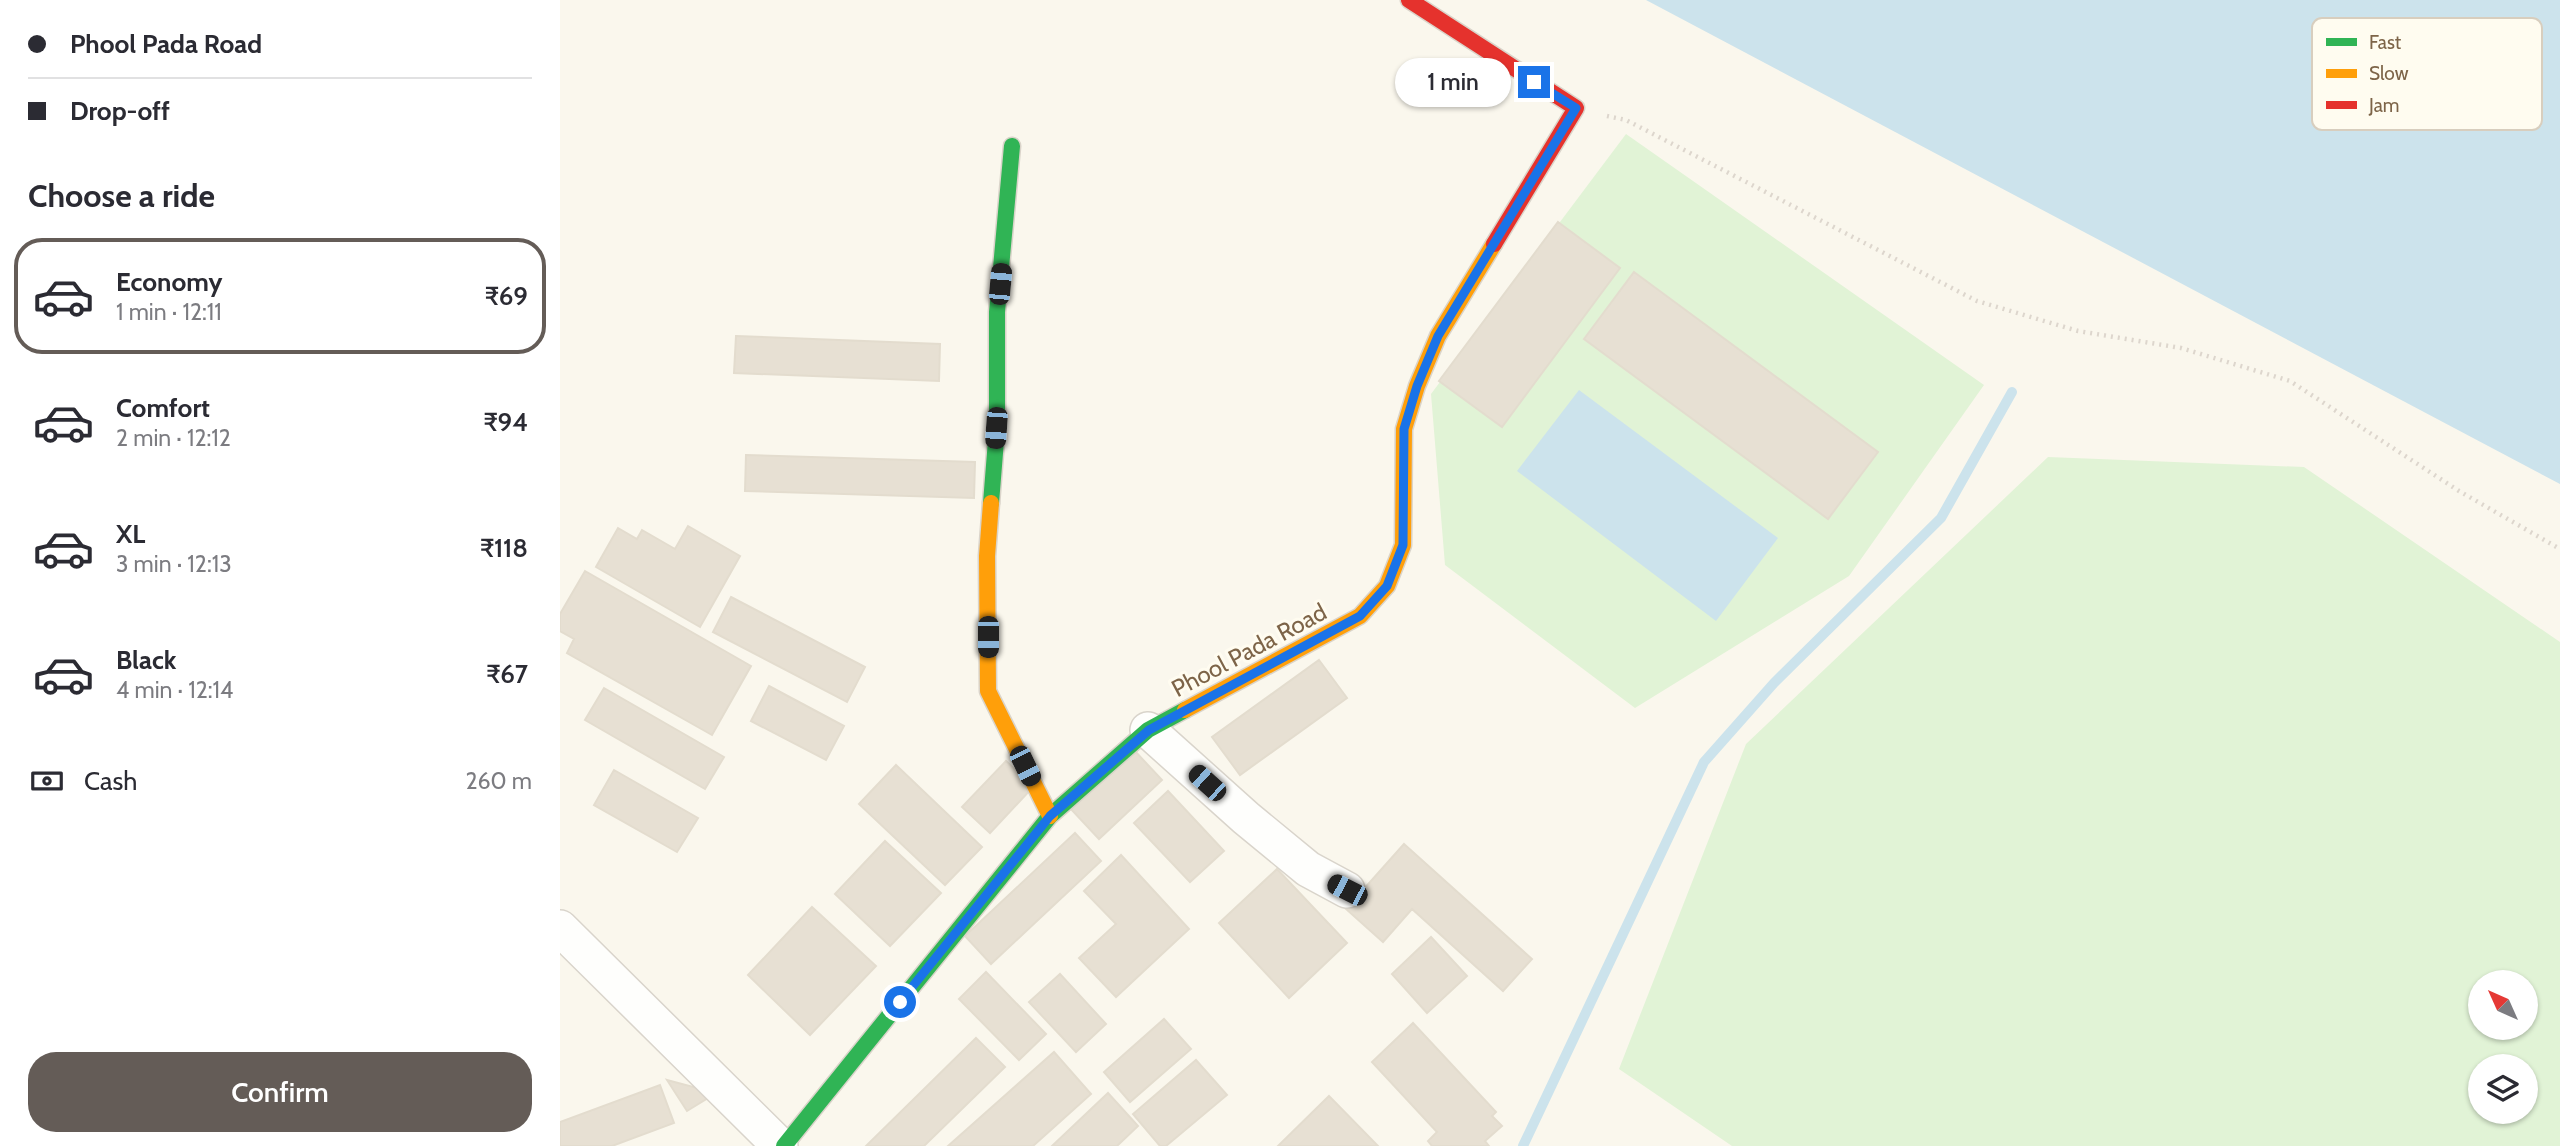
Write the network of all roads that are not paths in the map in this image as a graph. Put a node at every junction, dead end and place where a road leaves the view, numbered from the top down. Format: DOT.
graph roads {
  1 [pos="1409,0"];
  2 [pos="1012,146"];
  3 [pos="1149,730"];
  4 [pos="1050,816"];
  5 [pos="1347,890"];
  6 [pos="560,928"];
  7 [pos="782,1146"];
  1 -- 3 [label="street, Phool Pada Road"];
  2 -- 4 [label="street"];
  3 -- 4 [label="street, Phool Pada Road"];
  3 -- 5 [label="street"];
  4 -- 7 [label="street, Phool Pada Road"];
  6 -- 7 [label="street"];
}
